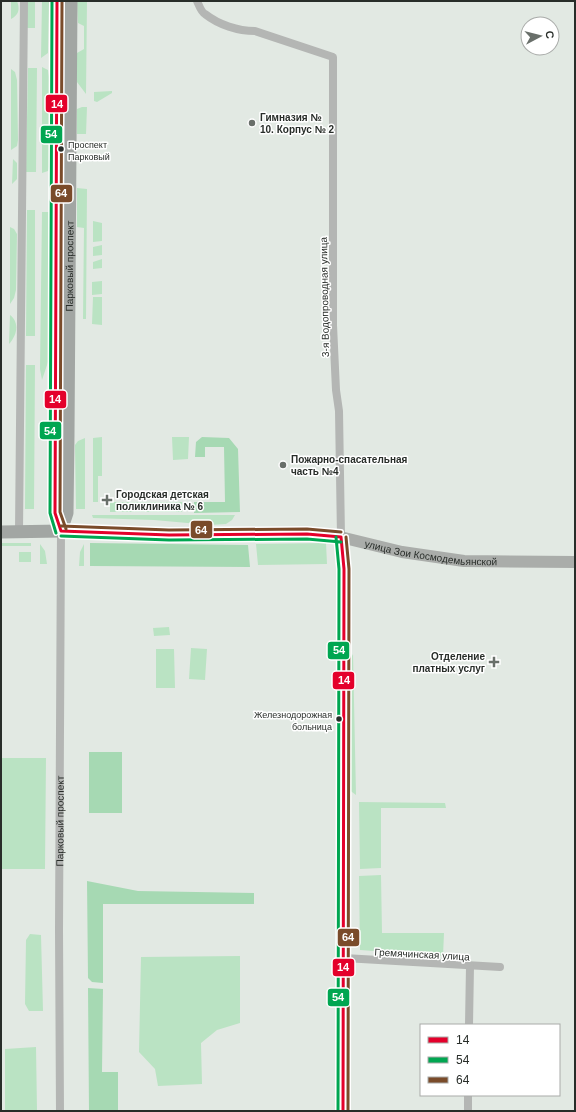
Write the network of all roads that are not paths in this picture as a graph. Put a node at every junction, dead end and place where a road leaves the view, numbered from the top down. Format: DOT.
graph roads {
  1 [pos="24,1"];
  2 [pos="57,1"];
  3 [pos="71,1"];
  4 [pos="197,1"];
  5 [pos="62,531"];
  6 [pos="1,532"];
  7 [pos="19,532"];
  8 [pos="341,537"];
  9 [pos="575,562"];
  10 [pos="344,958"];
  11 [pos="470,966"];
  12 [pos="500,967"];
  13 [pos="469,1024"];
  14 [pos="468,1096"];
  15 [pos="60,1111"];
  16 [pos="343,1111"];
  17 [pos="468,1111"];
  1 -- 7 [label="street"];
  2 -- 5 [label="main road, Парковый проспект"];
  3 -- 5 [label="main road, Парковый проспект"];
  4 -- 8 [label="street, 3-я Водопроводная улица"];
  5 -- 7 [label="main road, улица Зои Космодемьянской"];
  5 -- 8 [label="main road, улица Зои Космодемьянской"];
  5 -- 15 [label="street, Парковый проспект"];
  6 -- 7 [label="main road, улица Зои Космодемьянской"];
  8 -- 9 [label="main road, улица Зои Космодемьянской"];
  8 -- 10 [label="main road"];
  10 -- 11 [label="street, Гремячинская улица"];
  10 -- 16 [label="main road"];
  11 -- 12 [label="street, Гремячинская улица"];
  11 -- 13 [label="street"];
  14 -- 17 [label="street"];
}
